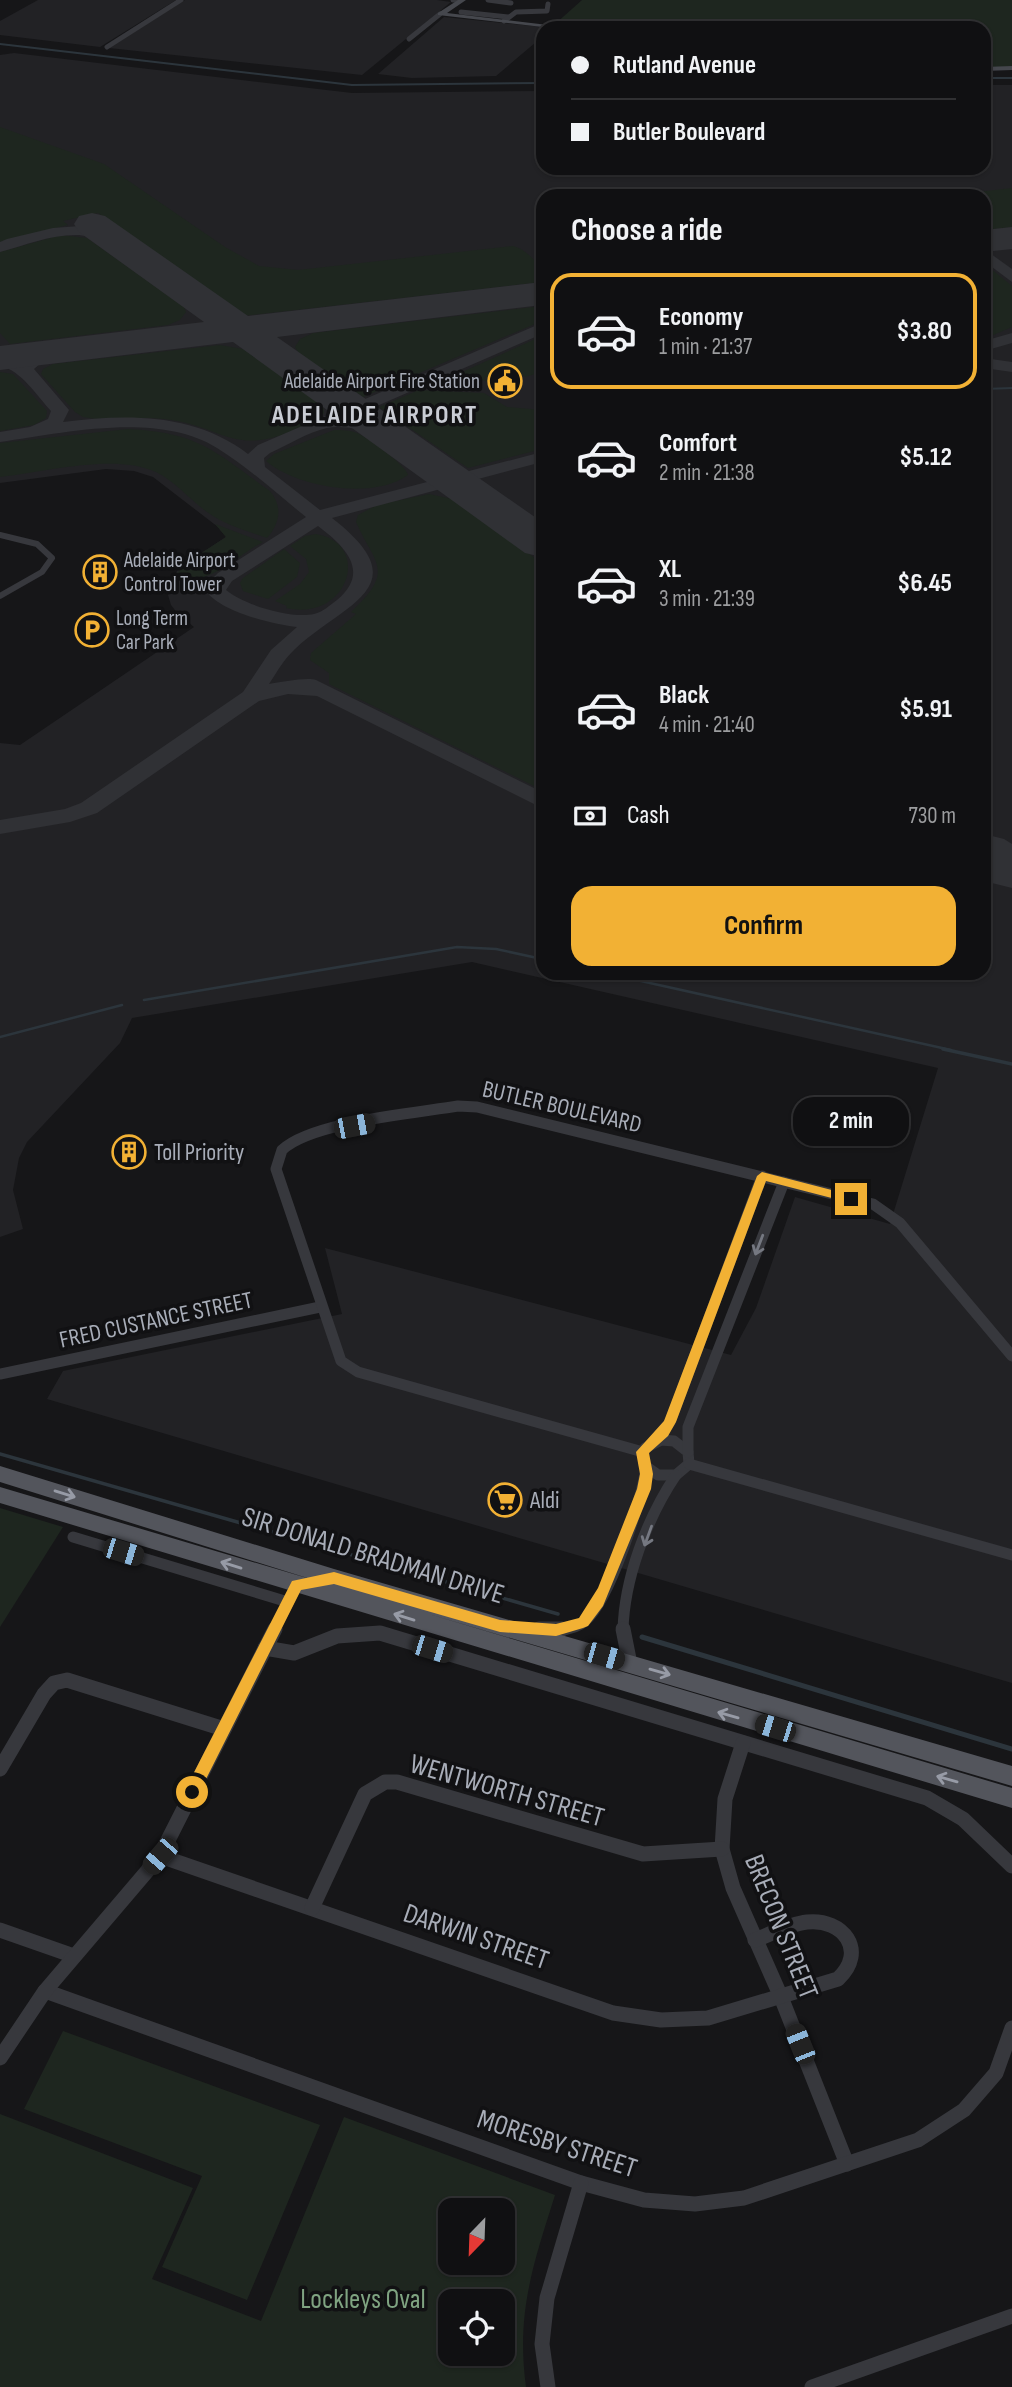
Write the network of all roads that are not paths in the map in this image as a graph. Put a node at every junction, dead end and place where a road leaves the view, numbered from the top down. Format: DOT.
graph roads {
  1 [pos="181,0"];
  2 [pos="455,0"];
  3 [pos="462,0"];
  4 [pos="491,0"];
  5 [pos="511,3"];
  6 [pos="548,4"];
  7 [pos="461,12"];
  8 [pos="440,15"];
  9 [pos="506,19"];
  10 [pos="536,23"];
  11 [pos="409,39"];
  12 [pos="107,47"];
  13 [pos="1012,68"];
  14 [pos="991,69"];
  15 [pos="0,535"];
  16 [pos="0,596"];
  17 [pos="762,1176"];
  18 [pos="784,1182"];
  19 [pos="320,1307"];
  20 [pos="1012,1356"];
  21 [pos="0,1374"];
  22 [pos="653,1442"];
  23 [pos="643,1452"];
  24 [pos="688,1458"];
  25 [pos="646,1468"];
  26 [pos="0,1474"];
  27 [pos="676,1475"];
  28 [pos="0,1494"];
  29 [pos="73,1537"];
  30 [pos="1012,1556"];
  31 [pos="288,1562"];
  32 [pos="334,1578"];
  33 [pos="292,1594"];
  34 [pos="500,1626"];
  35 [pos="265,1648"];
  36 [pos="630,1664"];
  37 [pos="224,1729"];
  38 [pos="743,1743"];
  39 [pos="0,1769"];
  40 [pos="1012,1776"];
  41 [pos="1012,1798"];
  42 [pos="723,1849"];
  43 [pos="160,1856"];
  44 [pos="1012,1866"];
  45 [pos="312,1909"];
  46 [pos="0,1930"];
  47 [pos="755,1940"];
  48 [pos="74,1956"];
  49 [pos="44,1991"];
  50 [pos="781,1997"];
  51 [pos="1012,2028"];
  52 [pos="0,2058"];
  53 [pos="847,2164"];
  54 [pos="581,2183"];
  55 [pos="1012,2316"];
  56 [pos="548,2387"];
  57 [pos="812,2387"];
  1 -- 12 [label="street"];
  2 -- 3 [label="street"];
  2 -- 8 [label="street"];
  3 -- 8 [label="street"];
  4 -- 5 [label="street"];
  6 -- 9 [label="street"];
  7 -- 9 [label="street"];
  8 -- 9 [label="street"];
  8 -- 11 [label="street"];
  9 -- 10 [label="street"];
  13 -- 14 [label="street"];
  15 -- 16 [label="street"];
  17 -- 18 [label="street, BUTLER BOULEVARD"];
  17 -- 19 [label="street, BUTLER BOULEVARD"];
  17 -- 22 [label="street"];
  18 -- 20 [label="street, BUTLER BOULEVARD"];
  18 -- 24 [label="street, one-way"];
  19 -- 21 [label="street, FRED CUSTANCE STREET"];
  19 -- 23 [label="street, BUTLER BOULEVARD"];
  22 -- 23 [label="street"];
  22 -- 24 [label="street"];
  23 -- 25 [label="street"];
  24 -- 27 [label="street"];
  24 -- 30 [label="street"];
  25 -- 27 [label="street"];
  25 -- 34 [label="street"];
  26 -- 31 [label="main road, SIR DONALD BRADMAN DRIVE, one-way"];
  27 -- 36 [label="street, one-way"];
  33 -- 28 [label="main road, SIR DONALD BRADMAN DRIVE, one-way"];
  29 -- 33 [label="street, SIR DONALD BRADMAN DRIVE"];
  31 -- 32 [label="main road, SIR DONALD BRADMAN DRIVE"];
  31 -- 33 [label="main road"];
  32 -- 33 [label="main road"];
  32 -- 34 [label="main road, SIR DONALD BRADMAN DRIVE"];
  33 -- 35 [label="street"];
  41 -- 33 [label="main road, SIR DONALD BRADMAN DRIVE, one-way"];
  34 -- 36 [label="main road, SIR DONALD BRADMAN DRIVE"];
  35 -- 37 [label="street"];
  35 -- 38 [label="street"];
  36 -- 40 [label="main road, SIR DONALD BRADMAN DRIVE, one-way"];
  37 -- 39 [label="street"];
  37 -- 43 [label="street"];
  38 -- 42 [label="street, BRECON STREET"];
  38 -- 44 [label="street"];
  42 -- 45 [label="street, WENTWORTH STREET"];
  42 -- 47 [label="street, BRECON STREET"];
  43 -- 45 [label="street, DARWIN STREET"];
  43 -- 48 [label="street"];
  45 -- 50 [label="street, DARWIN STREET"];
  46 -- 48 [label="street"];
  47 -- 50 [label="street, BRECON STREET"];
  47 -- 50 [label="street, DARWIN STREET"];
  48 -- 49 [label="street"];
  49 -- 52 [label="street"];
  49 -- 54 [label="street, MORESBY STREET"];
  50 -- 53 [label="street, BRECON STREET"];
  51 -- 53 [label="street, MORESBY STREET"];
  53 -- 54 [label="street, MORESBY STREET"];
  54 -- 56 [label="street"];
  55 -- 57 [label="street"];
}
